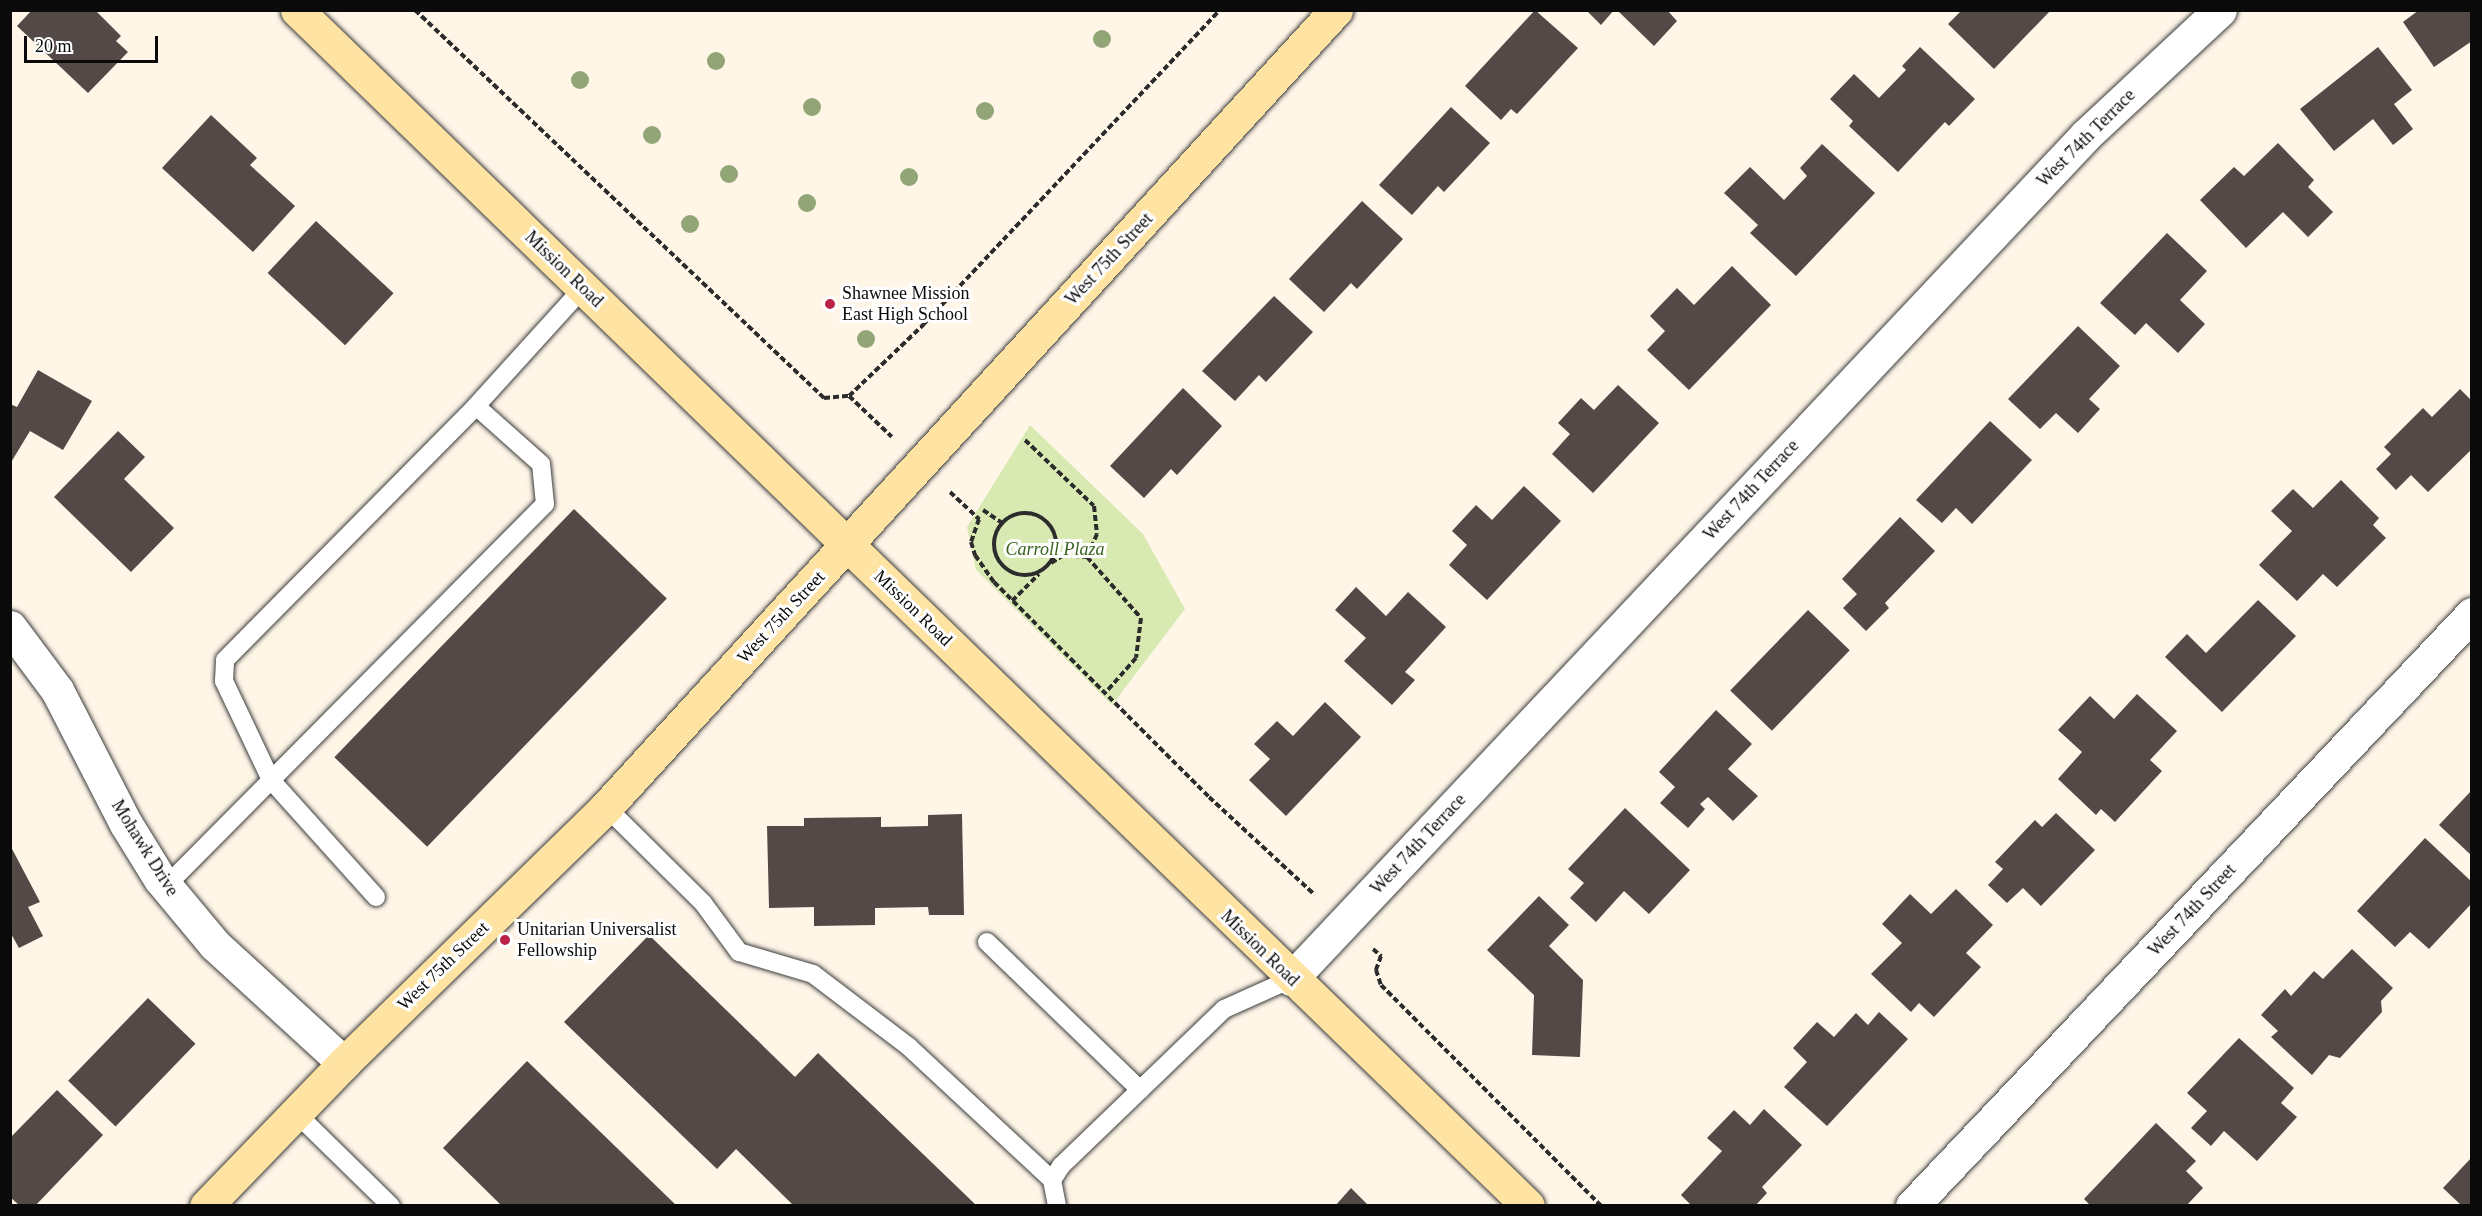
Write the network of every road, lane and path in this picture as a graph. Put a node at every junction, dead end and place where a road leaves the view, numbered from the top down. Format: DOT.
graph roads {
  1 [pos="297,10"];
  2 [pos="415,10"];
  3 [pos="1220,10"];
  4 [pos="1336,10"];
  5 [pos="2220,10"];
  6 [pos="583,288"];
  7 [pos="476,406"];
  8 [pos="1026,440"];
  9 [pos="984,510"];
  10 [pos="979,519"];
  11 [pos="1002,523"];
  12 [pos="848,544"];
  13 [pos="1087,557"];
  14 [pos="1049,565"];
  15 [pos="1041,571"];
  16 [pos="1012,601"];
  17 [pos="2472,614"];
  18 [pos="10,627"];
  19 [pos="1106,692"];
  20 [pos="271,780"];
  21 [pos="606,807"];
  22 [pos="166,886"];
  23 [pos="1307,888"];
  24 [pos="376,897"];
  25 [pos="987,942"];
  26 [pos="1381,956"];
  27 [pos="1291,979"];
  28 [pos="344,1063"];
  29 [pos="1140,1090"];
  30 [pos="296,1113"];
  31 [pos="1052,1180"];
  32 [pos="207,1206"];
  33 [pos="391,1206"];
  34 [pos="1057,1206"];
  35 [pos="1528,1206"];
  36 [pos="1601,1206"];
  37 [pos="1912,1206"];
  1 -- 6 [label="main road, Mission Road"];
  2 -- 3 [label="path"];
  4 -- 12 [label="main road, West 75th Street"];
  5 -- 27 [label="street, West 74th Terrace"];
  6 -- 7 [label="lane"];
  6 -- 12 [label="main road, Mission Road"];
  7 -- 20 [label="lane"];
  7 -- 20 [label="lane"];
  8 -- 13 [label="path"];
  9 -- 11 [label="path"];
  10 -- 16 [label="path"];
  11 -- 14 [label="path"];
  11 -- 15 [label="path"];
  12 -- 21 [label="main road, West 75th Street"];
  12 -- 27 [label="main road, Mission Road"];
  13 -- 14 [label="path"];
  13 -- 19 [label="path"];
  14 -- 15 [label="path"];
  15 -- 16 [label="path"];
  16 -- 19 [label="path"];
  17 -- 37 [label="street, West 74th Street"];
  18 -- 22 [label="street, Mohawk Drive"];
  19 -- 23 [label="path"];
  20 -- 22 [label="lane"];
  20 -- 24 [label="lane"];
  21 -- 28 [label="main road, West 75th Street"];
  21 -- 31 [label="lane"];
  22 -- 28 [label="street, Mohawk Drive"];
  25 -- 29 [label="lane"];
  26 -- 36 [label="path"];
  27 -- 29 [label="lane"];
  27 -- 35 [label="main road, Mission Road"];
  28 -- 30 [label="main road, West 75th Street"];
  29 -- 31 [label="lane"];
  30 -- 32 [label="main road, West 75th Street"];
  30 -- 33 [label="lane"];
  31 -- 34 [label="lane"];
}
